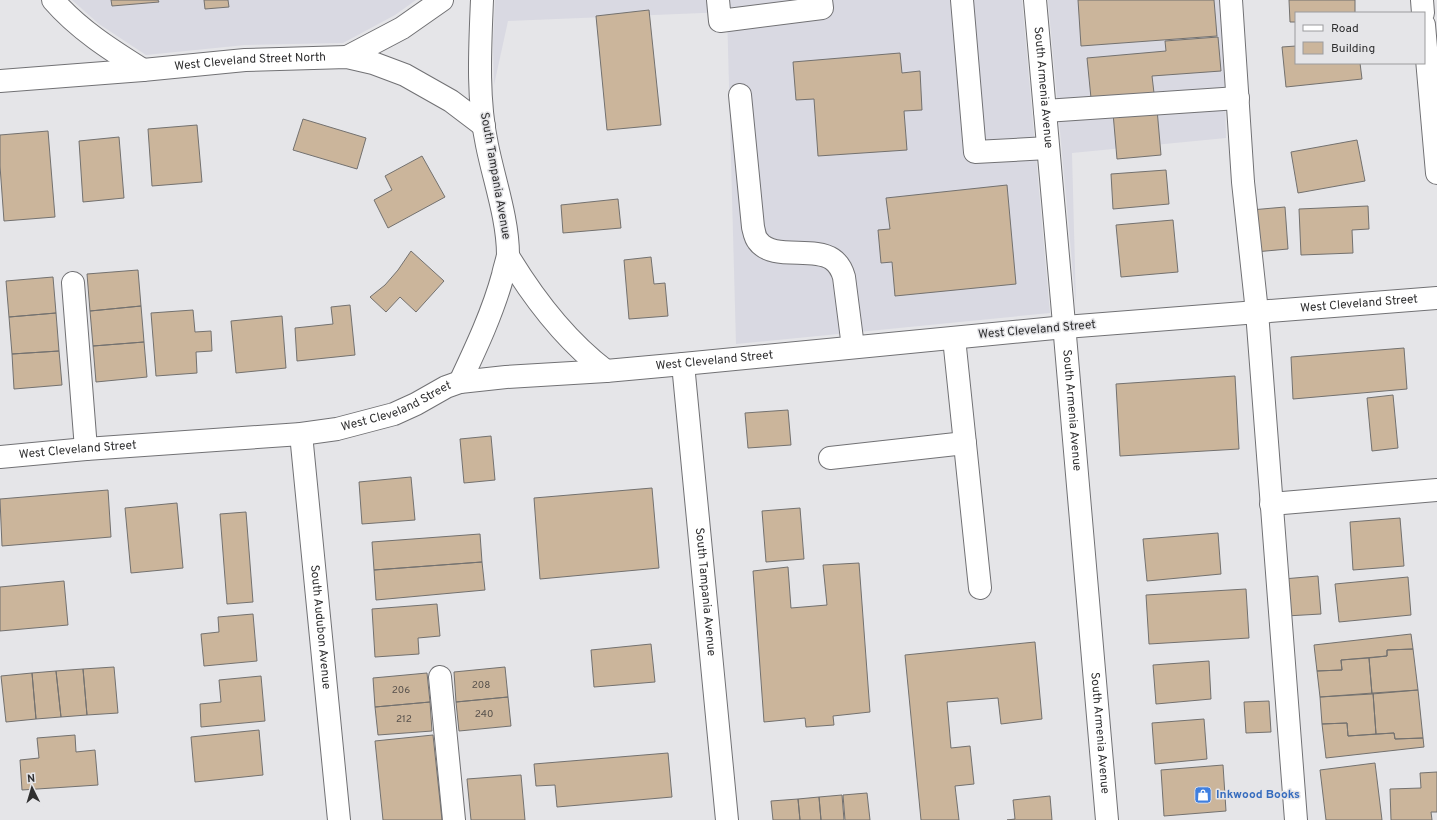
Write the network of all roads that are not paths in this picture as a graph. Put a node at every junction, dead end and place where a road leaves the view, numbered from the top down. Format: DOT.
graph roads {
  1 [pos="53,0"];
  2 [pos="442,0"];
  3 [pos="482,0"];
  4 [pos="718,0"];
  5 [pos="821,0"];
  6 [pos="962,0"];
  7 [pos="1035,0"];
  8 [pos="1231,0"];
  9 [pos="1422,0"];
  10 [pos="1423,12"];
  11 [pos="1425,36"];
  12 [pos="346,57"];
  13 [pos="143,70"];
  14 [pos="0,81"];
  15 [pos="740,95"];
  16 [pos="1238,98"];
  17 [pos="1045,111"];
  18 [pos="484,126"];
  19 [pos="1048,148"];
  20 [pos="1437,173"];
  21 [pos="508,256"];
  22 [pos="74,283"];
  23 [pos="1437,298"];
  24 [pos="1257,312"];
  25 [pos="1065,327"];
  26 [pos="954,338"];
  27 [pos="853,347"];
  28 [pos="683,364"];
  29 [pos="606,371"];
  30 [pos="460,382"];
  31 [pos="301,434"];
  32 [pos="965,443"];
  33 [pos="86,448"];
  34 [pos="0,457"];
  35 [pos="830,458"];
  36 [pos="1437,490"];
  37 [pos="1271,504"];
  38 [pos="980,588"];
  39 [pos="440,677"];
  40 [pos="339,820"];
  41 [pos="454,820"];
  42 [pos="726,820"];
  43 [pos="1107,820"];
  44 [pos="1296,820"];
  1 -- 13 [label="street"];
  2 -- 12 [label="street"];
  3 -- 18 [label="street, South Tampania Avenue"];
  4 -- 5 [label="street"];
  6 -- 19 [label="street"];
  7 -- 17 [label="street, South Armenia Avenue"];
  8 -- 16 [label="street"];
  9 -- 10 [label="street"];
  11 -- 20 [label="street"];
  12 -- 13 [label="street, West Cleveland Street North"];
  12 -- 18 [label="street, West Cleveland Street North"];
  13 -- 14 [label="street, West Cleveland Street North"];
  15 -- 27 [label="street"];
  16 -- 17 [label="street"];
  16 -- 24 [label="street"];
  17 -- 19 [label="street, South Armenia Avenue"];
  18 -- 21 [label="street, South Tampania Avenue"];
  19 -- 25 [label="street, South Armenia Avenue"];
  21 -- 29 [label="street, South Tampania Avenue"];
  21 -- 30 [label="street, South Tampania Avenue"];
  22 -- 33 [label="street"];
  23 -- 24 [label="street, West Cleveland Street"];
  24 -- 25 [label="street, West Cleveland Street"];
  24 -- 37 [label="street"];
  25 -- 26 [label="street, West Cleveland Street"];
  25 -- 43 [label="street, South Armenia Avenue"];
  26 -- 27 [label="street, West Cleveland Street"];
  26 -- 32 [label="street"];
  27 -- 28 [label="street, West Cleveland Street"];
  28 -- 29 [label="street, West Cleveland Street"];
  28 -- 42 [label="street, South Tampania Avenue"];
  29 -- 30 [label="street, West Cleveland Street"];
  30 -- 31 [label="street, West Cleveland Street"];
  31 -- 33 [label="street, West Cleveland Street"];
  31 -- 40 [label="street, South Audubon Avenue"];
  32 -- 35 [label="street"];
  32 -- 38 [label="street"];
  33 -- 34 [label="street, West Cleveland Street"];
  36 -- 37 [label="street"];
  37 -- 44 [label="street"];
  39 -- 41 [label="street"];
}
